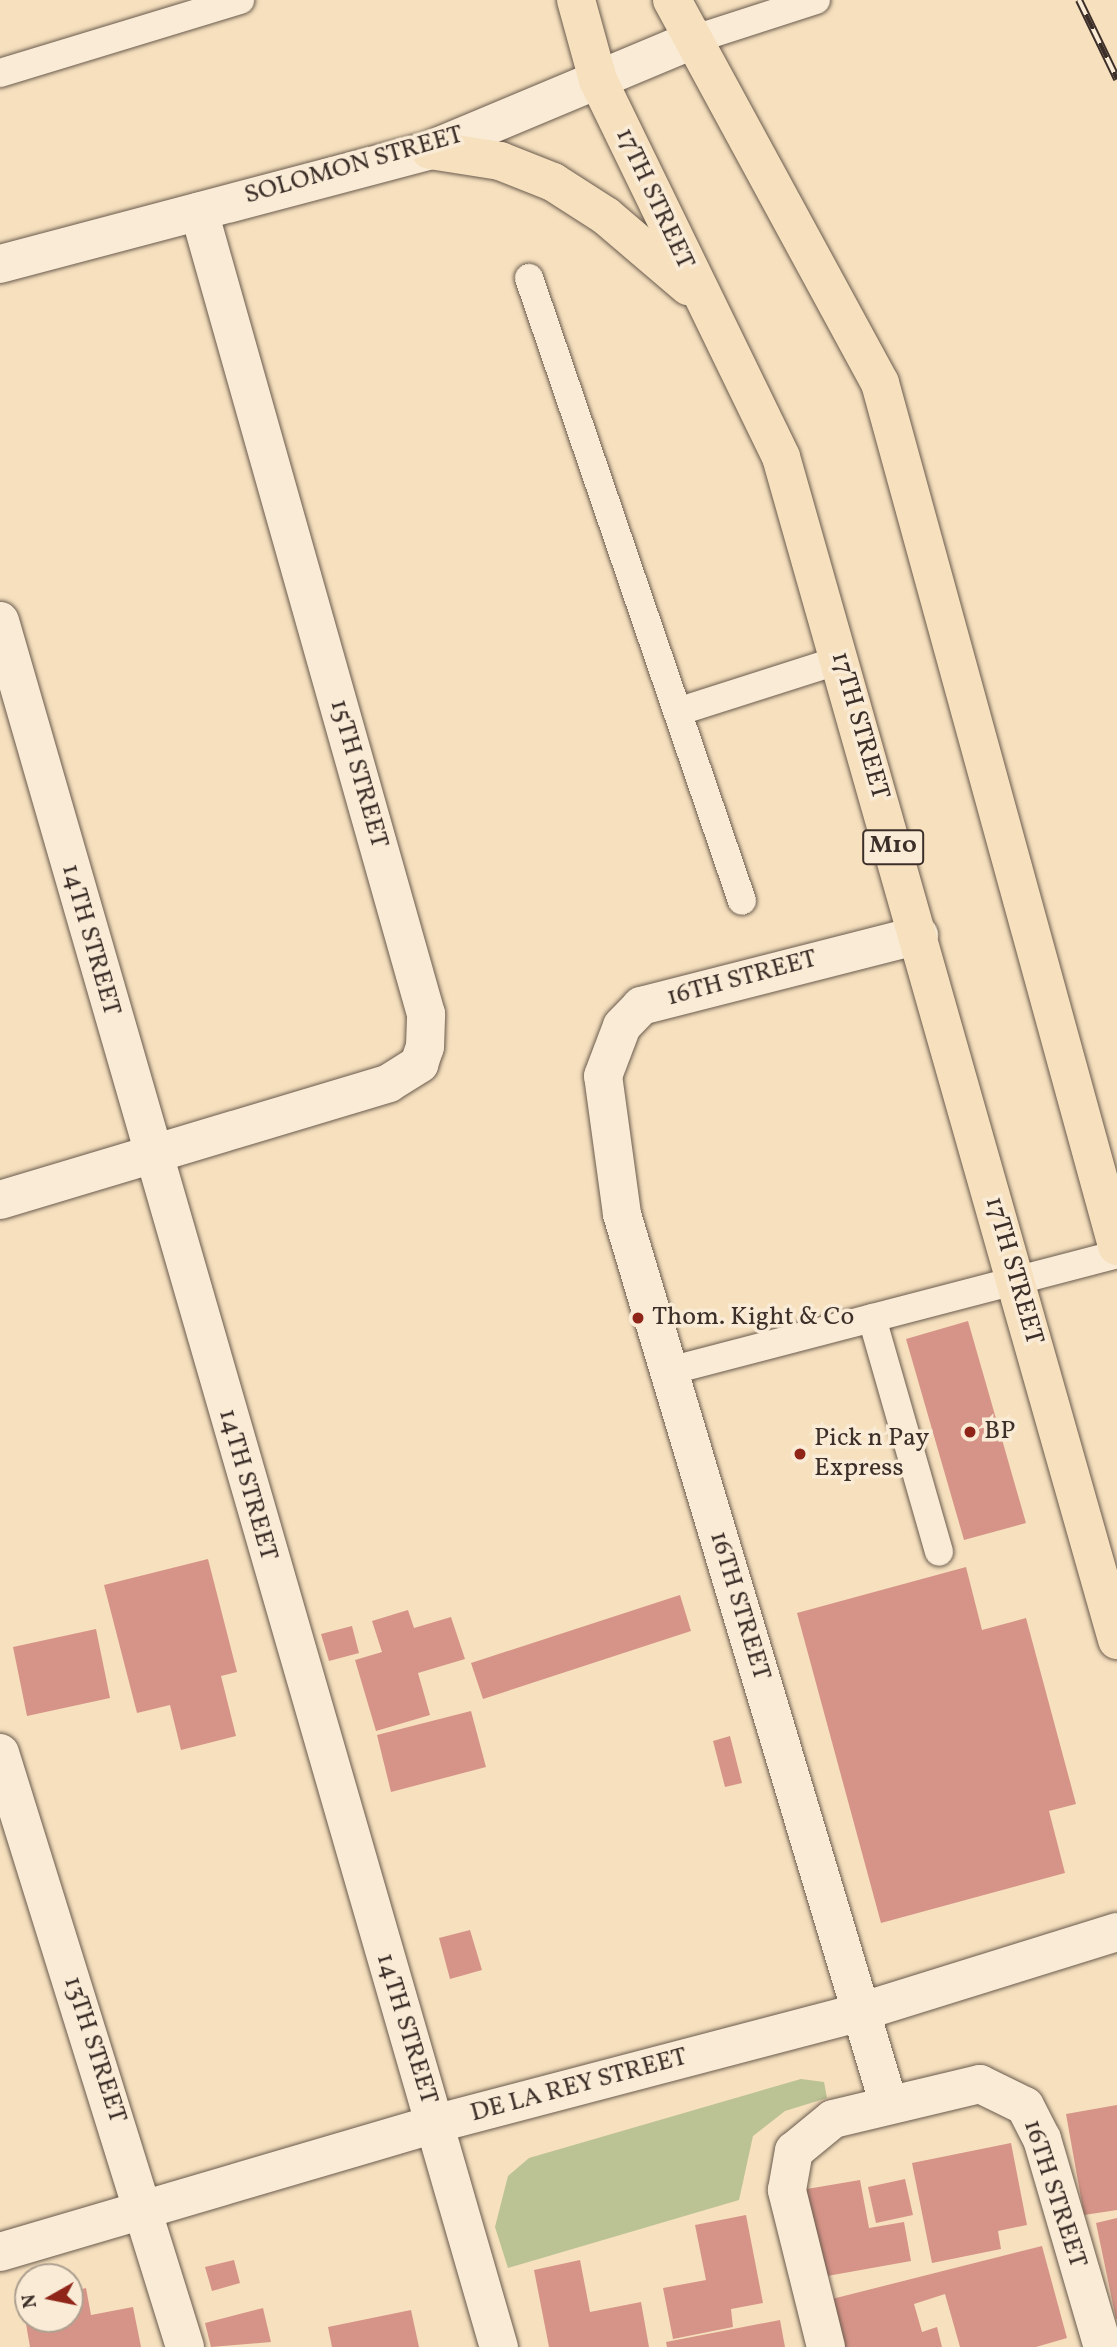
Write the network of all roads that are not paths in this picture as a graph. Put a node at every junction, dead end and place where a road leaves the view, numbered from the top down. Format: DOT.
graph roads {
  1 [pos="240,0"];
  2 [pos="576,0"];
  3 [pos="672,0"];
  4 [pos="816,0"];
  5 [pos="698,38"];
  6 [pos="0,73"];
  7 [pos="598,80"];
  8 [pos="430,150"];
  9 [pos="199,211"];
  10 [pos="0,264"];
  11 [pos="529,278"];
  12 [pos="697,295"];
  13 [pos="0,621"];
  14 [pos="840,660"];
  15 [pos="680,711"];
  16 [pos="743,901"];
  17 [pos="919,935"];
  18 [pos="150,1154"];
  19 [pos="0,1200"];
  20 [pos="1117,1246"];
  21 [pos="1117,1254"];
  22 [pos="1016,1280"];
  23 [pos="872,1318"];
  24 [pos="669,1371"];
  25 [pos="939,1552"];
  26 [pos="1117,1640"];
  27 [pos="0,1754"];
  28 [pos="1117,1932"];
  29 [pos="860,2012"];
  30 [pos="888,2102"];
  31 [pos="435,2124"];
  32 [pos="146,2213"];
  33 [pos="0,2252"];
  34 [pos="185,2347"];
  35 [pos="499,2347"];
  36 [pos="826,2347"];
  37 [pos="1103,2347"];
  1 -- 6 [label="lane"];
  2 -- 7 [label="main road, M10"];
  3 -- 5 [label="main road"];
  4 -- 5 [label="lane"];
  5 -- 7 [label="street, SOLOMON STREET"];
  5 -- 20 [label="main road"];
  7 -- 8 [label="street, SOLOMON STREET"];
  7 -- 12 [label="main road, 17TH STREET / M10"];
  8 -- 9 [label="street, SOLOMON STREET"];
  8 -- 12 [label="main road"];
  9 -- 10 [label="street, SOLOMON STREET"];
  9 -- 18 [label="street, 15TH STREET"];
  11 -- 15 [label="lane"];
  12 -- 14 [label="main road, 17TH STREET / M10"];
  13 -- 18 [label="street, 14TH STREET"];
  14 -- 15 [label="lane"];
  14 -- 17 [label="main road, 17TH STREET / M10"];
  15 -- 16 [label="lane"];
  17 -- 22 [label="main road, 17TH STREET / M10"];
  17 -- 24 [label="street, 16TH STREET"];
  18 -- 19 [label="street, 15TH STREET"];
  18 -- 31 [label="street, 14TH STREET"];
  21 -- 22 [label="lane"];
  22 -- 23 [label="lane"];
  22 -- 26 [label="main road, 17TH STREET / M10"];
  23 -- 24 [label="lane"];
  23 -- 25 [label="lane"];
  24 -- 29 [label="street, 16TH STREET"];
  27 -- 32 [label="street, 13TH STREET"];
  28 -- 29 [label="street, DE LA REY STREET"];
  29 -- 30 [label="street, 16TH STREET"];
  29 -- 31 [label="street, DE LA REY STREET"];
  30 -- 36 [label="street"];
  30 -- 37 [label="street, 16TH STREET"];
  31 -- 32 [label="street, DE LA REY STREET"];
  31 -- 35 [label="street, 14TH STREET"];
  32 -- 33 [label="street, DE LA REY STREET"];
  32 -- 34 [label="street, 13TH STREET"];
}
